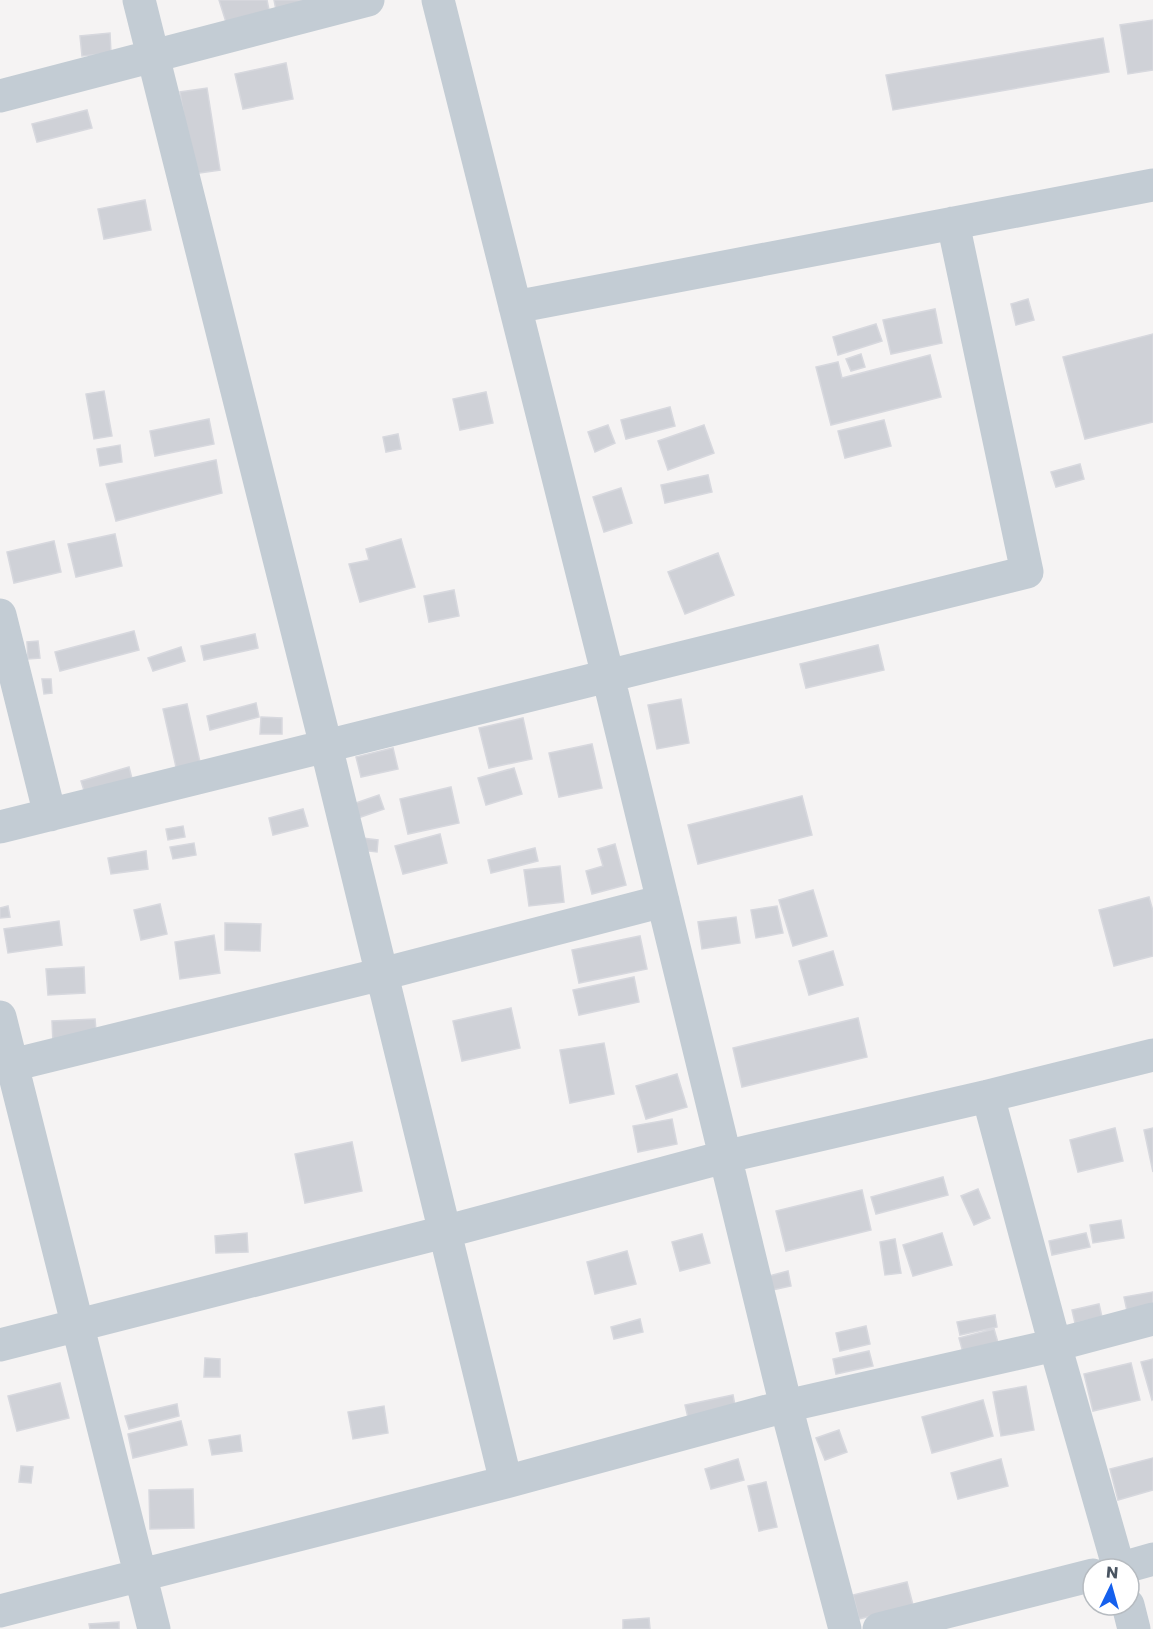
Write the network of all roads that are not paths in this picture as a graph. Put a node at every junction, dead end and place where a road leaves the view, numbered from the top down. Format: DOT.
graph roads {
  1 [pos="139,0"];
  2 [pos="368,0"];
  3 [pos="438,0"];
  4 [pos="153,57"];
  5 [pos="0,96"];
  6 [pos="1153,185"];
  7 [pos="953,223"];
  8 [pos="515,307"];
  9 [pos="0,615"];
  10 [pos="608,676"];
  11 [pos="326,746"];
  12 [pos="50,815"];
  13 [pos="0,827"];
  14 [pos="663,901"];
  15 [pos="382,974"];
  16 [pos="0,1017"];
  17 [pos="1153,1055"];
  18 [pos="6,1066"];
  19 [pos="988,1096"];
  20 [pos="724,1157"];
  21 [pos="444,1232"];
  22 [pos="1153,1319"];
  23 [pos="77,1326"];
  24 [pos="0,1345"];
  25 [pos="1055,1345"];
  26 [pos="786,1406"];
  27 [pos="506,1482"];
  28 [pos="1116,1557"];
  29 [pos="140,1575"];
  30 [pos="1081,1578"];
  31 [pos="0,1611"];
  32 [pos="154,1629"];
  33 [pos="845,1629"];
  34 [pos="879,1629"];
  1 -- 4 [label="street"];
  2 -- 4 [label="street"];
  3 -- 8 [label="street"];
  4 -- 5 [label="street"];
  4 -- 11 [label="street"];
  6 -- 7 [label="street"];
  7 -- 8 [label="street"];
  7 -- 10 [label="street"];
  8 -- 10 [label="street"];
  9 -- 12 [label="street"];
  10 -- 11 [label="street"];
  10 -- 14 [label="street"];
  11 -- 12 [label="street"];
  11 -- 15 [label="street"];
  12 -- 13 [label="street"];
  14 -- 15 [label="street"];
  14 -- 20 [label="street"];
  15 -- 18 [label="street"];
  15 -- 21 [label="street"];
  16 -- 18 [label="street"];
  17 -- 19 [label="street"];
  18 -- 23 [label="street"];
  19 -- 20 [label="street"];
  19 -- 25 [label="street"];
  20 -- 21 [label="street"];
  20 -- 26 [label="street"];
  21 -- 23 [label="street"];
  21 -- 27 [label="street"];
  22 -- 25 [label="street"];
  23 -- 24 [label="street"];
  23 -- 29 [label="street"];
  25 -- 26 [label="street"];
  25 -- 28 [label="street"];
  26 -- 27 [label="street"];
  26 -- 33 [label="street"];
  27 -- 29 [label="street"];
  29 -- 31 [label="street"];
  29 -- 32 [label="street"];
  30 -- 34 [label="street"];
}
